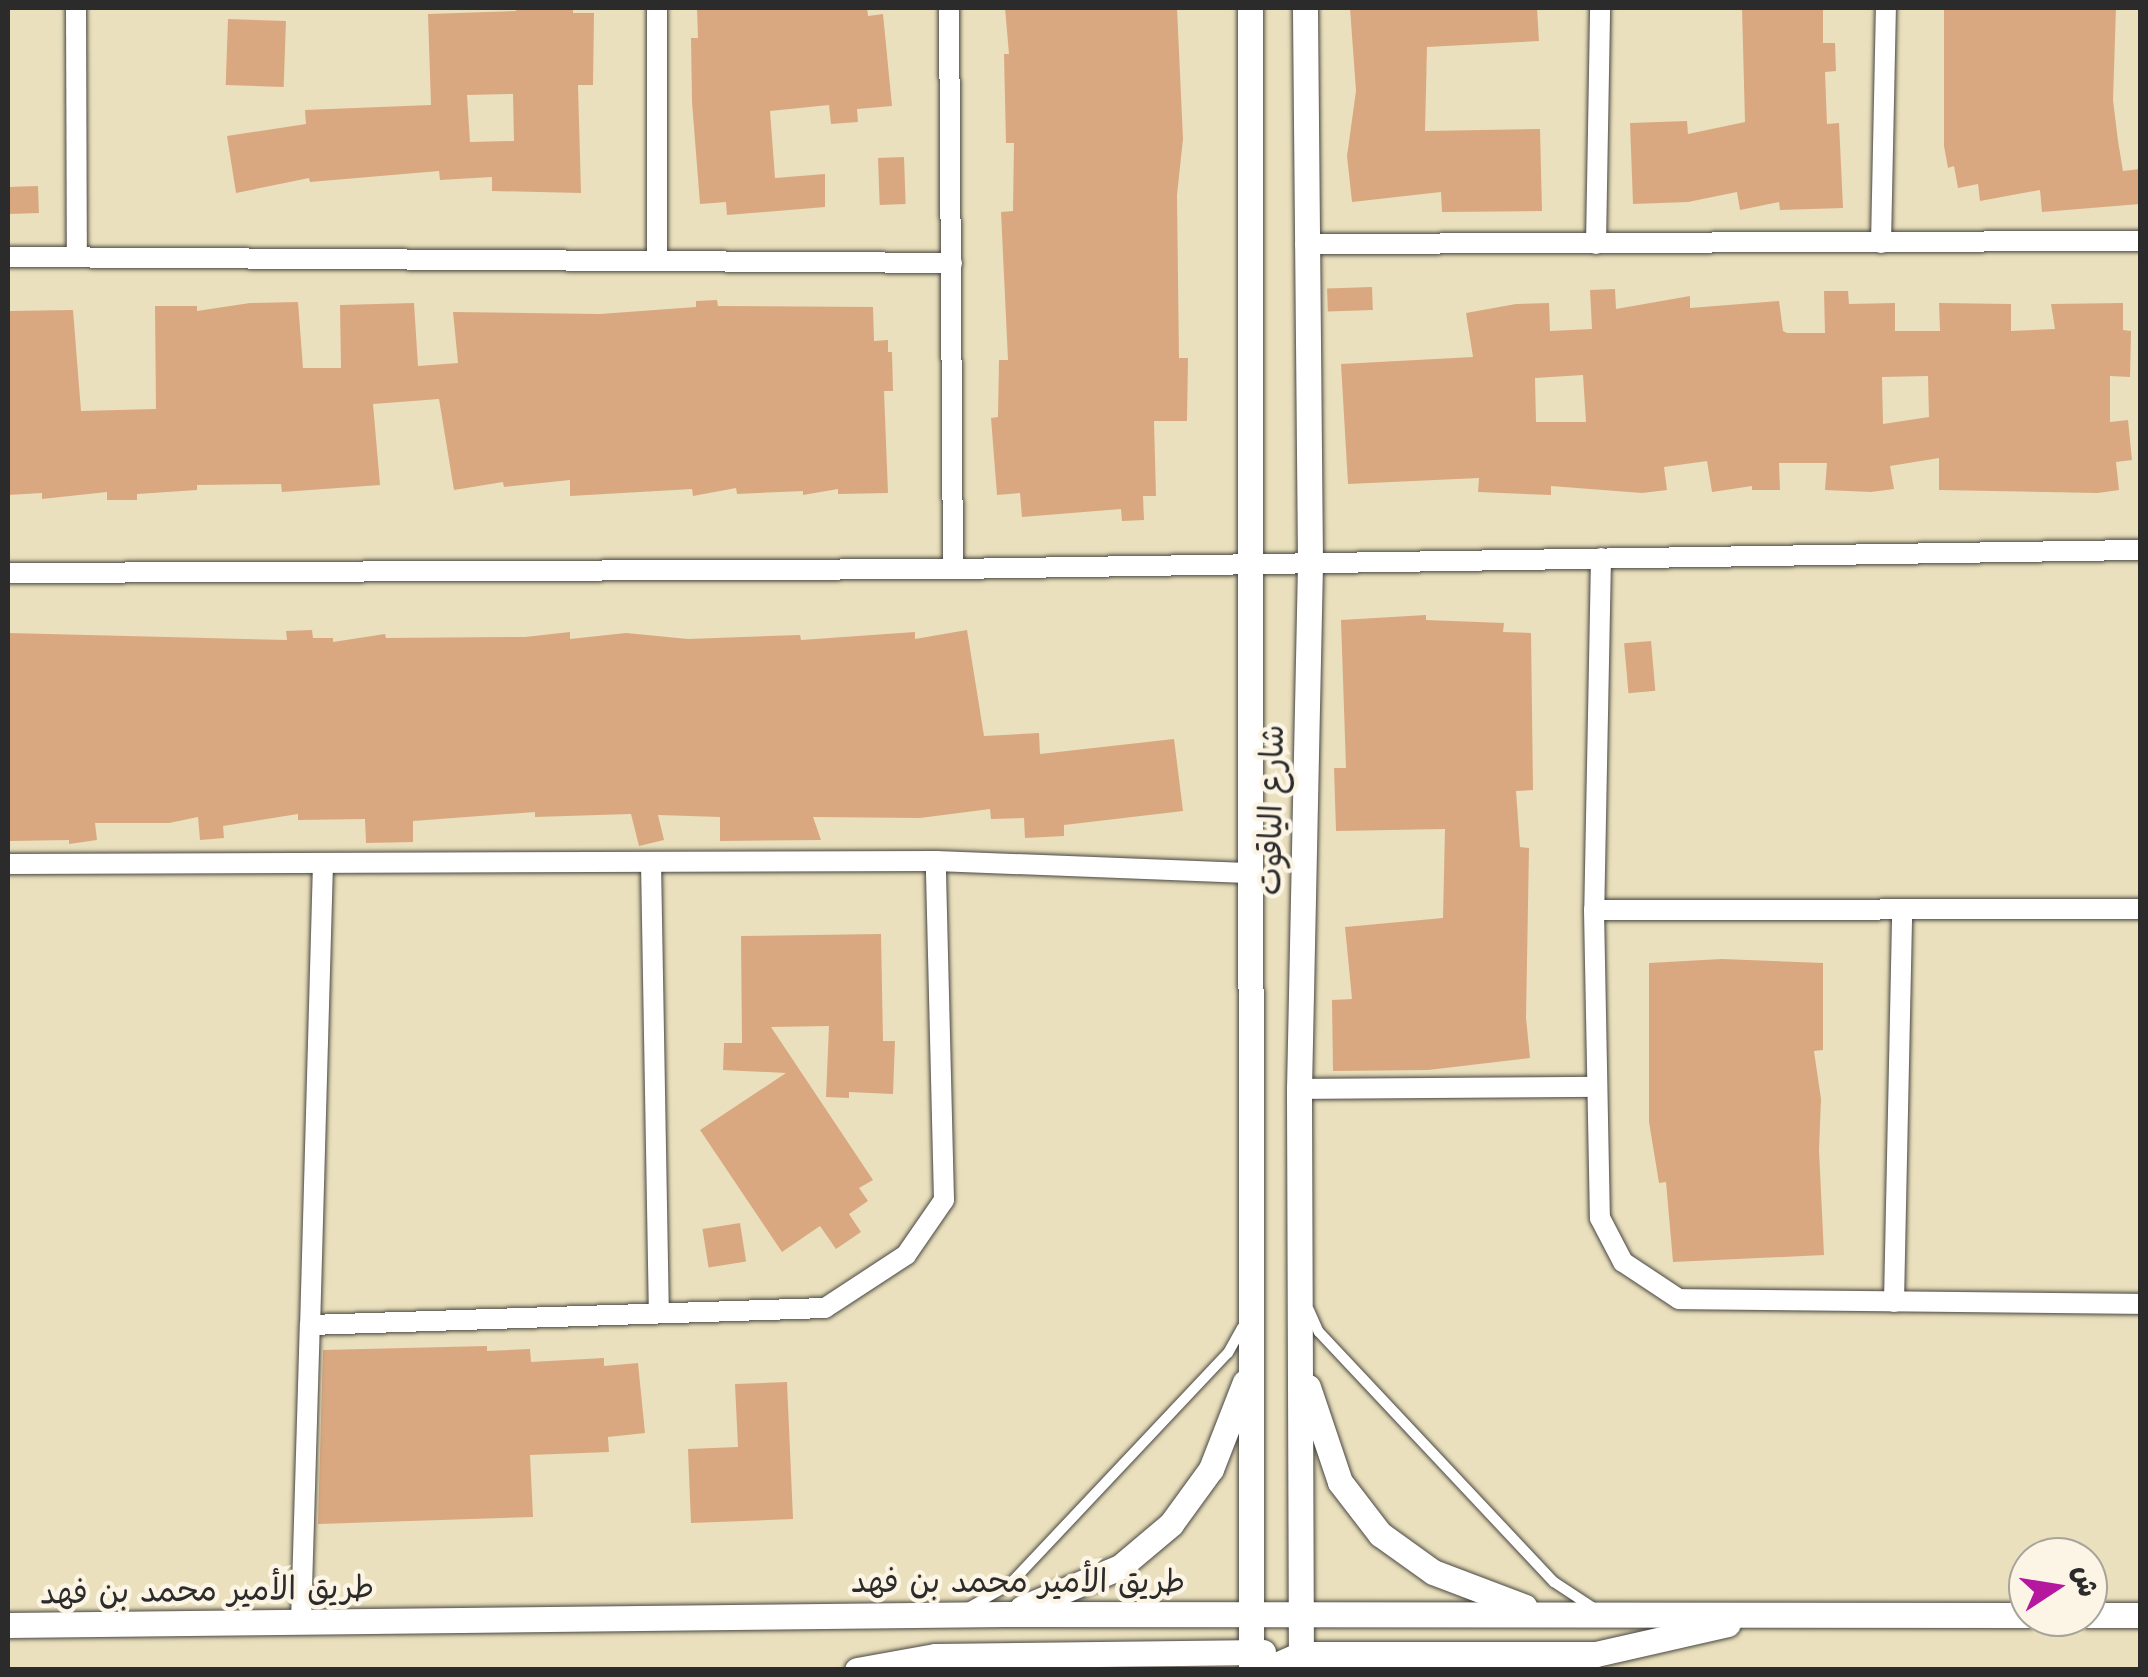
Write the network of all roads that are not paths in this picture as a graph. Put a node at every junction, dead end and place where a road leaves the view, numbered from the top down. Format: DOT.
graph roads {
  1 [pos="76,8"];
  2 [pos="657,8"];
  3 [pos="949,8"];
  4 [pos="1250,8"];
  5 [pos="1305,8"];
  6 [pos="1600,8"];
  7 [pos="1886,8"];
  8 [pos="2140,241"];
  9 [pos="1881,243"];
  10 [pos="1305,244"];
  11 [pos="1596,244"];
  12 [pos="8,257"];
  13 [pos="77,257"];
  14 [pos="656,261"];
  15 [pos="952,263"];
  16 [pos="2140,550"];
  17 [pos="1601,558"];
  18 [pos="1310,562"];
  19 [pos="1253,564"];
  20 [pos="952,568"];
  21 [pos="8,573"];
  22 [pos="936,860"];
  23 [pos="651,862"];
  24 [pos="323,863"];
  25 [pos="8,864"];
  26 [pos="1254,874"];
  27 [pos="1594,910"];
  28 [pos="1902,910"];
  29 [pos="2140,910"];
  30 [pos="1598,1087"];
  31 [pos="1299,1089"];
  32 [pos="1299,1277"];
  33 [pos="1251,1298"];
  34 [pos="1894,1302"];
  35 [pos="2140,1304"];
  36 [pos="660,1312"];
  37 [pos="310,1325"];
  38 [pos="1300,1357"];
  39 [pos="1250,1368"];
  40 [pos="1006,1614"];
  41 [pos="1250,1614"];
  42 [pos="1300,1614"];
  43 [pos="1544,1614"];
  44 [pos="1617,1614"];
  45 [pos="1772,1614"];
  46 [pos="940,1615"];
  47 [pos="2008,1615"];
  48 [pos="2108,1615"];
  49 [pos="2140,1615"];
  50 [pos="301,1622"];
  51 [pos="8,1626"];
  52 [pos="1275,1661"];
  53 [pos="857,1670"];
  1 -- 13 [label="street"];
  2 -- 14 [label="street"];
  3 -- 15 [label="street"];
  4 -- 19 [label="street, شارع الياقوت"];
  5 -- 10 [label="street, شارع الياقوت"];
  6 -- 11 [label="street"];
  7 -- 9 [label="street"];
  8 -- 9 [label="street"];
  9 -- 11 [label="street"];
  10 -- 11 [label="street"];
  10 -- 18 [label="street, شارع الياقوت"];
  12 -- 13 [label="street"];
  13 -- 14 [label="street"];
  14 -- 15 [label="street"];
  15 -- 20 [label="street"];
  16 -- 17 [label="street"];
  17 -- 18 [label="street"];
  17 -- 27 [label="street"];
  18 -- 19 [label="street"];
  18 -- 31 [label="street, شارع الياقوت"];
  19 -- 20 [label="street"];
  19 -- 26 [label="street, شارع الياقوت"];
  20 -- 21 [label="street"];
  22 -- 23 [label="street"];
  22 -- 26 [label="street"];
  22 -- 36 [label="street"];
  23 -- 24 [label="street"];
  23 -- 36 [label="street"];
  24 -- 25 [label="street"];
  24 -- 37 [label="street"];
  26 -- 33 [label="street, شارع الياقوت"];
  27 -- 28 [label="street"];
  27 -- 30 [label="street"];
  28 -- 29 [label="street"];
  28 -- 34 [label="street"];
  30 -- 31 [label="street"];
  30 -- 34 [label="street"];
  31 -- 32 [label="street, شارع الياقوت"];
  32 -- 38 [label="street, شارع الياقوت"];
  32 -- 44 [label="lane"];
  33 -- 39 [label="street, شارع الياقوت"];
  33 -- 46 [label="lane"];
  34 -- 35 [label="street"];
  36 -- 37 [label="street"];
  37 -- 50 [label="street"];
  38 -- 42 [label="street, شارع الياقوت"];
  38 -- 43 [label="street"];
  39 -- 40 [label="street"];
  39 -- 41 [label="street, شارع الياقوت"];
  40 -- 41 [label="street, طريق الأمير محمد بن فهد"];
  40 -- 46 [label="street, طريق الأمير محمد بن فهد"];
  41 -- 42 [label="street, طريق الأمير محمد بن فهد"];
  41 -- 52 [label="street, شارع الياقوت"];
  42 -- 43 [label="street, طريق الأمير محمد بن فهد"];
  42 -- 52 [label="street"];
  43 -- 44 [label="street, طريق الأمير محمد بن فهد"];
  44 -- 45 [label="street, طريق الأمير محمد بن فهد"];
  45 -- 47 [label="street, طريق الأمير محمد بن فهد"];
  45 -- 52 [label="street"];
  46 -- 50 [label="street, طريق الأمير محمد بن فهد"];
  48 -- 49 [label="street"];
  50 -- 51 [label="street, طريق الأمير محمد بن فهد"];
  52 -- 53 [label="street"];
}
